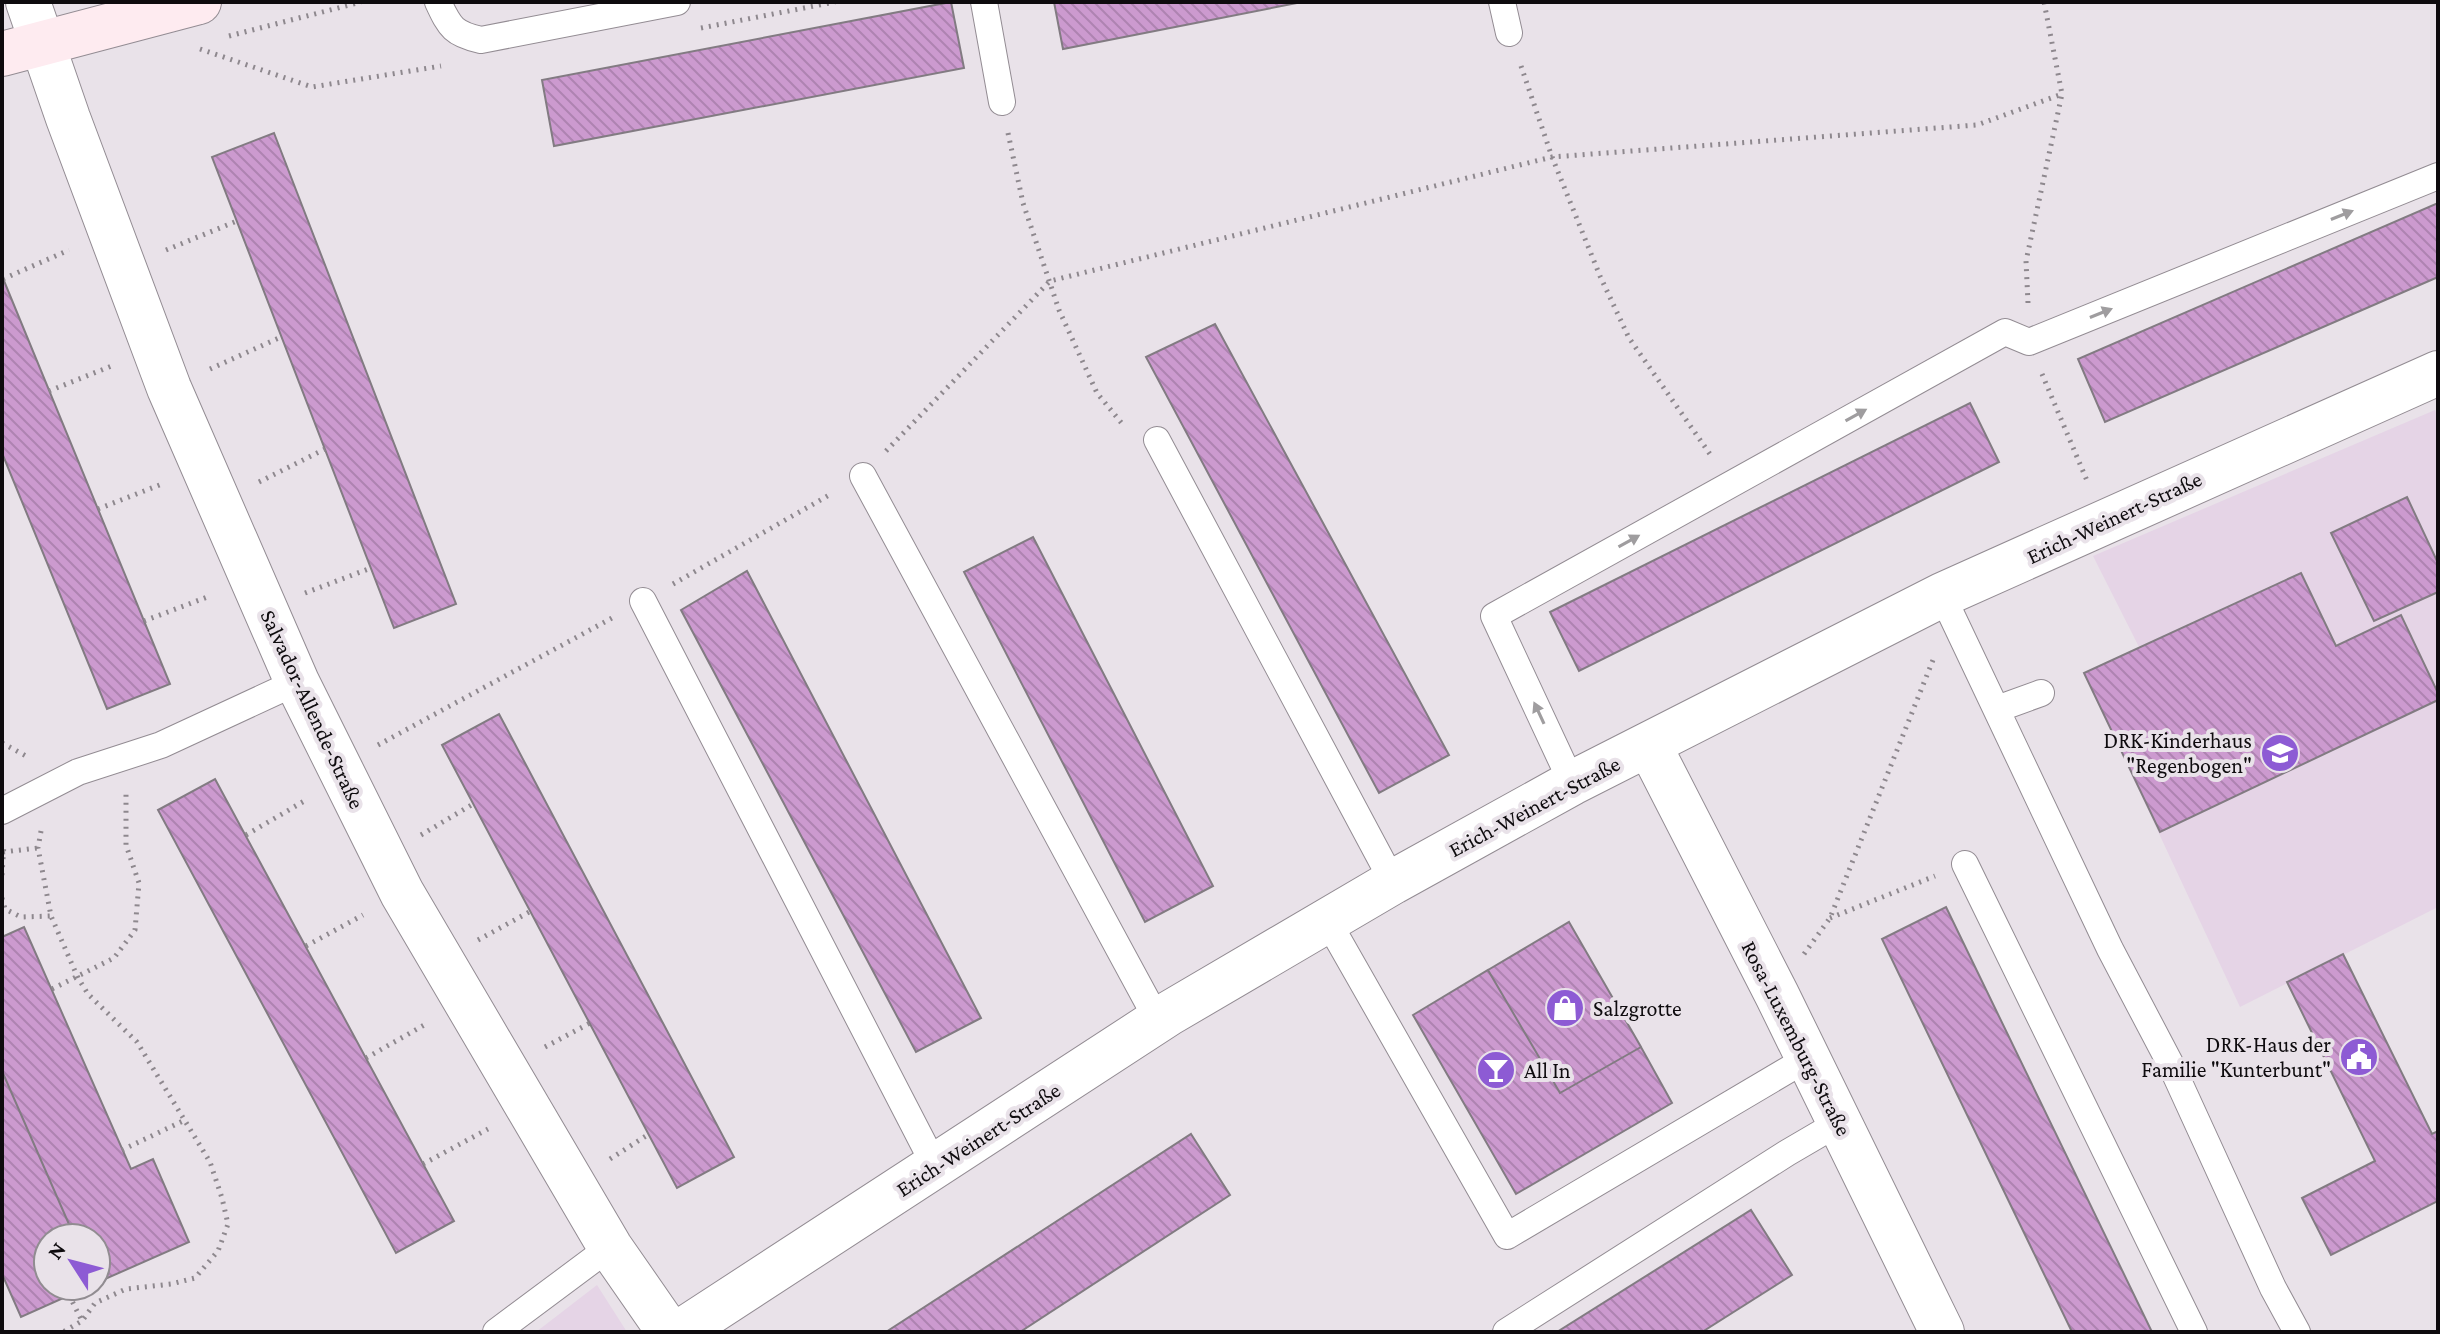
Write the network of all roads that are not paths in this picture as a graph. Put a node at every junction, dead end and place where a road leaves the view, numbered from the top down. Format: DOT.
graph roads {
  1 [pos="28,2"];
  2 [pos="438,2"];
  3 [pos="677,2"];
  4 [pos="984,2"];
  5 [pos="1502,2"];
  6 [pos="203,22"];
  7 [pos="1509,33"];
  8 [pos="22,48"];
  9 [pos="1002,102"];
  10 [pos="2438,176"];
  11 [pos="2438,373"];
  12 [pos="1157,440"];
  13 [pos="863,476"];
  14 [pos="643,601"];
  15 [pos="1948,606"];
  16 [pos="297,682"];
  17 [pos="2041,693"];
  18 [pos="1997,709"];
  19 [pos="1649,745"];
  20 [pos="1572,783"];
  21 [pos="2,811"];
  22 [pos="1965,864"];
  23 [pos="1393,882"];
  24 [pos="1327,920"];
  25 [pos="1158,1021"];
  26 [pos="1808,1058"];
  27 [pos="1840,1122"];
  28 [pos="936,1168"];
  29 [pos="610,1247"];
  30 [pos="496,1332"];
  31 [pos="669,1332"];
  32 [pos="680,1332"];
  33 [pos="1506,1332"];
  34 [pos="1942,1332"];
  35 [pos="2194,1332"];
  36 [pos="2297,1332"];
  1 -- 8 [label="street, Salvador-Allende-Straße"];
  2 -- 3 [label="lane"];
  4 -- 9 [label="lane"];
  5 -- 7 [label="lane"];
  6 -- 8 [label="main road"];
  8 -- 16 [label="street, Salvador-Allende-Straße"];
  20 -- 10 [label="lane, one-way"];
  11 -- 15 [label="street, Erich-Weinert-Straße"];
  12 -- 23 [label="lane"];
  13 -- 25 [label="lane"];
  14 -- 28 [label="lane"];
  15 -- 18 [label="lane"];
  15 -- 19 [label="street, Erich-Weinert-Straße"];
  16 -- 21 [label="lane"];
  16 -- 29 [label="street, Salvador-Allende-Straße"];
  17 -- 18 [label="lane"];
  18 -- 36 [label="lane"];
  19 -- 20 [label="street, Erich-Weinert-Straße"];
  19 -- 26 [label="street, Rosa-Luxemburg-Straße"];
  20 -- 23 [label="street, Erich-Weinert-Straße"];
  22 -- 35 [label="lane"];
  23 -- 24 [label="street, Erich-Weinert-Straße"];
  24 -- 25 [label="street, Erich-Weinert-Straße"];
  24 -- 26 [label="lane"];
  25 -- 28 [label="street, Erich-Weinert-Straße"];
  26 -- 27 [label="street, Rosa-Luxemburg-Straße"];
  27 -- 33 [label="lane"];
  27 -- 34 [label="street, Rosa-Luxemburg-Straße"];
  28 -- 32 [label="street, Erich-Weinert-Straße"];
  29 -- 30 [label="lane"];
  29 -- 31 [label="street, Salvador-Allende-Straße"];
}
